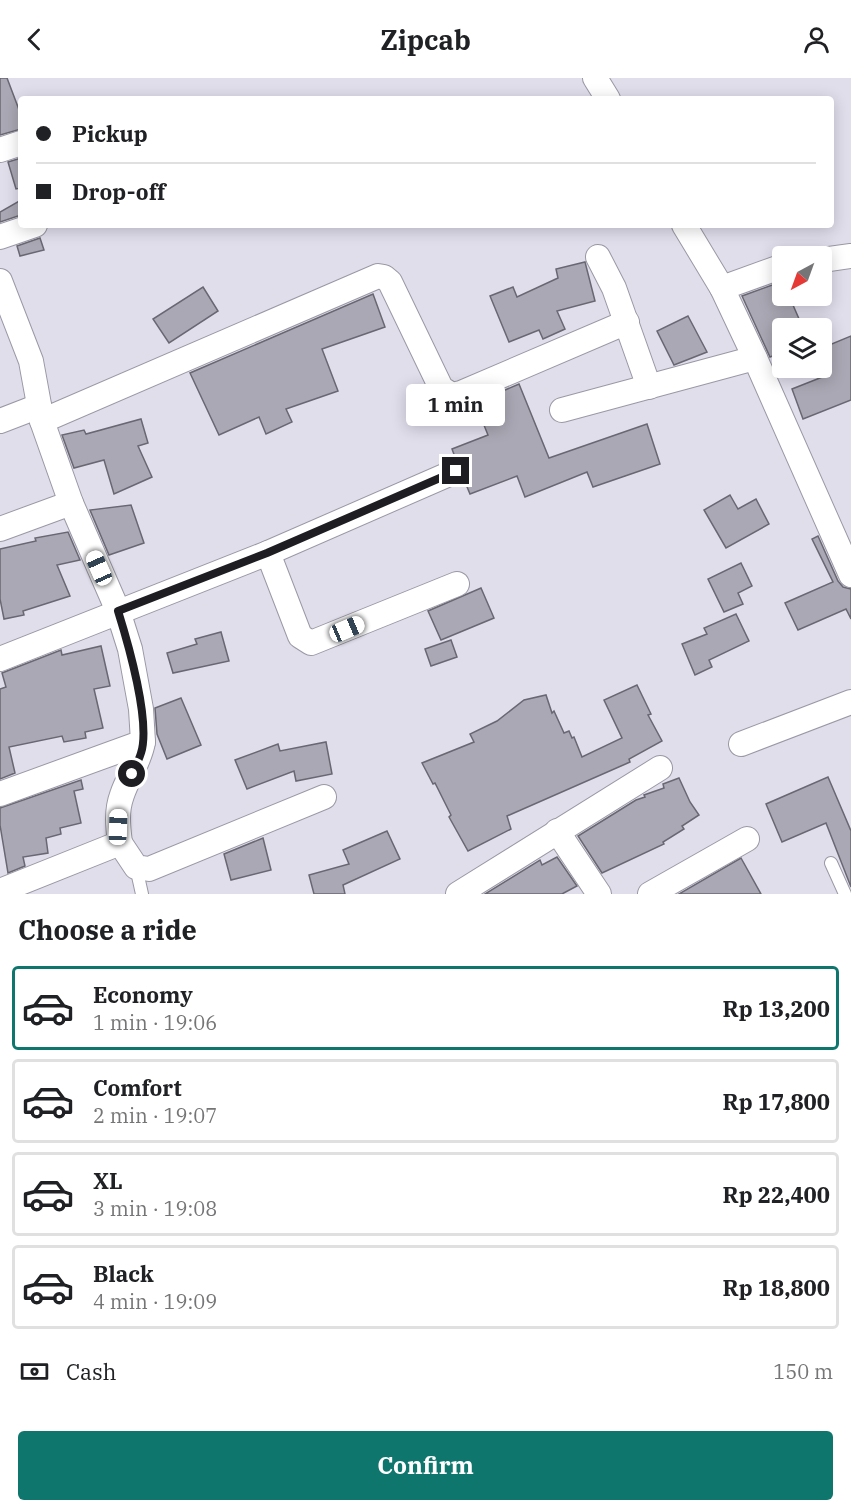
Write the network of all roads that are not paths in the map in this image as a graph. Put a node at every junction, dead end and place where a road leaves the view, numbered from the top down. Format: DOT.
graph roads {
  1 [pos="595,78"];
  2 [pos="606,96"];
  3 [pos="18,144"];
  4 [pos="0,150"];
  5 [pos="26,228"];
  6 [pos="686,228"];
  7 [pos="0,237"];
  8 [pos="851,256"];
  9 [pos="598,257"];
  10 [pos="832,259"];
  11 [pos="772,270"];
  12 [pos="0,281"];
  13 [pos="722,288"];
  14 [pos="627,322"];
  15 [pos="9,326"];
  16 [pos="755,358"];
  17 [pos="649,387"];
  18 [pos="562,410"];
  19 [pos="41,414"];
  20 [pos="0,421"];
  21 [pos="456,471"];
  22 [pos="71,503"];
  23 [pos="0,529"];
  24 [pos="267,553"];
  25 [pos="851,575"];
  26 [pos="457,584"];
  27 [pos="118,611"];
  28 [pos="0,659"];
  29 [pos="851,702"];
  30 [pos="143,742"];
  31 [pos="741,744"];
  32 [pos="660,768"];
  33 [pos="0,794"];
  34 [pos="324,797"];
  35 [pos="557,831"];
  36 [pos="747,839"];
  37 [pos="120,843"];
  38 [pos="831,863"];
  39 [pos="136,867"];
  40 [pos="50,884"];
  41 [pos="0,891"];
  42 [pos="142,894"];
  43 [pos="458,894"];
  44 [pos="600,894"];
  45 [pos="650,894"];
  46 [pos="845,894"];
  1 -- 2 [label="street"];
  3 -- 4 [label="street"];
  5 -- 7 [label="street"];
  6 -- 13 [label="street"];
  8 -- 10 [label="street"];
  9 -- 14 [label="street"];
  11 -- 13 [label="street"];
  12 -- 15 [label="street"];
  13 -- 16 [label="street"];
  14 -- 17 [label="street"];
  14 -- 19 [label="street"];
  15 -- 19 [label="street"];
  16 -- 17 [label="street"];
  16 -- 25 [label="street"];
  17 -- 18 [label="street"];
  19 -- 20 [label="street"];
  19 -- 22 [label="street"];
  21 -- 24 [label="street"];
  22 -- 23 [label="street"];
  22 -- 27 [label="street"];
  24 -- 26 [label="street"];
  24 -- 27 [label="street"];
  27 -- 28 [label="street"];
  27 -- 30 [label="street"];
  29 -- 31 [label="street"];
  30 -- 33 [label="street"];
  30 -- 37 [label="street"];
  32 -- 35 [label="street"];
  34 -- 39 [label="street"];
  35 -- 43 [label="street"];
  35 -- 44 [label="street"];
  36 -- 45 [label="street"];
  37 -- 39 [label="street"];
  37 -- 40 [label="street"];
  38 -- 46 [label="lane"];
  39 -- 42 [label="lane"];
  40 -- 41 [label="street"];
}
